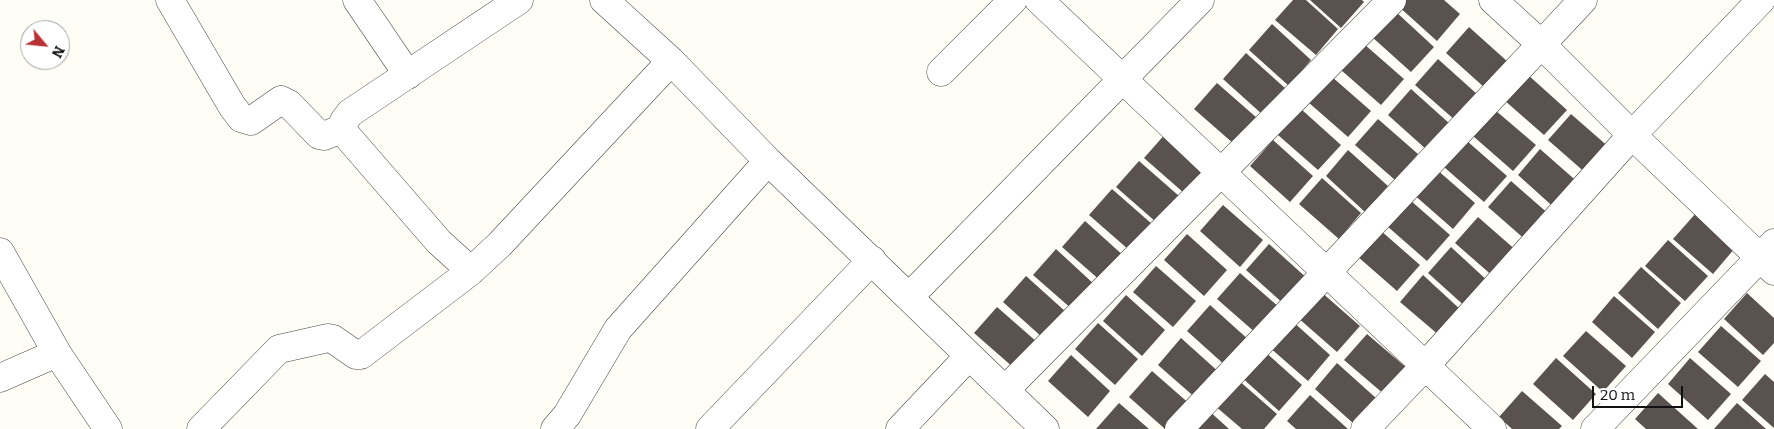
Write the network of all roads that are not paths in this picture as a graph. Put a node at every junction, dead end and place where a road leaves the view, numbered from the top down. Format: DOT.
graph roads {
  1 [pos="170,0"];
  2 [pos="357,0"];
  3 [pos="520,0"];
  4 [pos="604,0"];
  5 [pos="1012,0"];
  6 [pos="1039,0"];
  7 [pos="1200,0"];
  8 [pos="1392,0"];
  9 [pos="1492,0"];
  10 [pos="1583,0"];
  11 [pos="1762,0"];
  12 [pos="1541,44"];
  13 [pos="671,61"];
  14 [pos="941,72"];
  15 [pos="408,75"];
  16 [pos="1123,79"];
  17 [pos="341,129"];
  18 [pos="1632,135"];
  19 [pos="768,161"];
  20 [pos="1221,173"];
  21 [pos="0,252"];
  22 [pos="1769,257"];
  23 [pos="872,260"];
  24 [pos="471,271"];
  25 [pos="1326,273"];
  26 [pos="909,297"];
  27 [pos="57,353"];
  28 [pos="969,356"];
  29 [pos="1426,365"];
  30 [pos="0,378"];
  31 [pos="1005,390"];
  32 [pos="108,429"];
  33 [pos="201,429"];
  34 [pos="555,429"];
  35 [pos="710,429"];
  36 [pos="900,429"];
  37 [pos="1045,429"];
  38 [pos="1179,429"];
  39 [pos="1365,429"];
  40 [pos="1492,429"];
  41 [pos="1595,429"];
  1 -- 17 [label="street"];
  2 -- 15 [label="street"];
  3 -- 15 [label="street"];
  4 -- 13 [label="street"];
  5 -- 14 [label="street"];
  6 -- 16 [label="street"];
  7 -- 16 [label="street"];
  8 -- 20 [label="street"];
  9 -- 12 [label="street"];
  10 -- 12 [label="street"];
  11 -- 18 [label="street"];
  12 -- 18 [label="street"];
  12 -- 25 [label="street"];
  13 -- 19 [label="street"];
  13 -- 24 [label="street"];
  15 -- 17 [label="street"];
  16 -- 20 [label="street"];
  16 -- 26 [label="street"];
  17 -- 24 [label="street"];
  18 -- 22 [label="street"];
  18 -- 29 [label="street"];
  19 -- 23 [label="street"];
  19 -- 34 [label="street"];
  20 -- 25 [label="street"];
  20 -- 31 [label="street"];
  21 -- 27 [label="street"];
  22 -- 41 [label="street"];
  23 -- 26 [label="street"];
  23 -- 35 [label="street"];
  24 -- 33 [label="street"];
  25 -- 29 [label="street"];
  25 -- 38 [label="street"];
  26 -- 28 [label="street"];
  27 -- 30 [label="street"];
  27 -- 32 [label="street"];
  28 -- 31 [label="street"];
  28 -- 36 [label="street"];
  29 -- 39 [label="street"];
  29 -- 40 [label="street"];
  31 -- 37 [label="street"];
}
